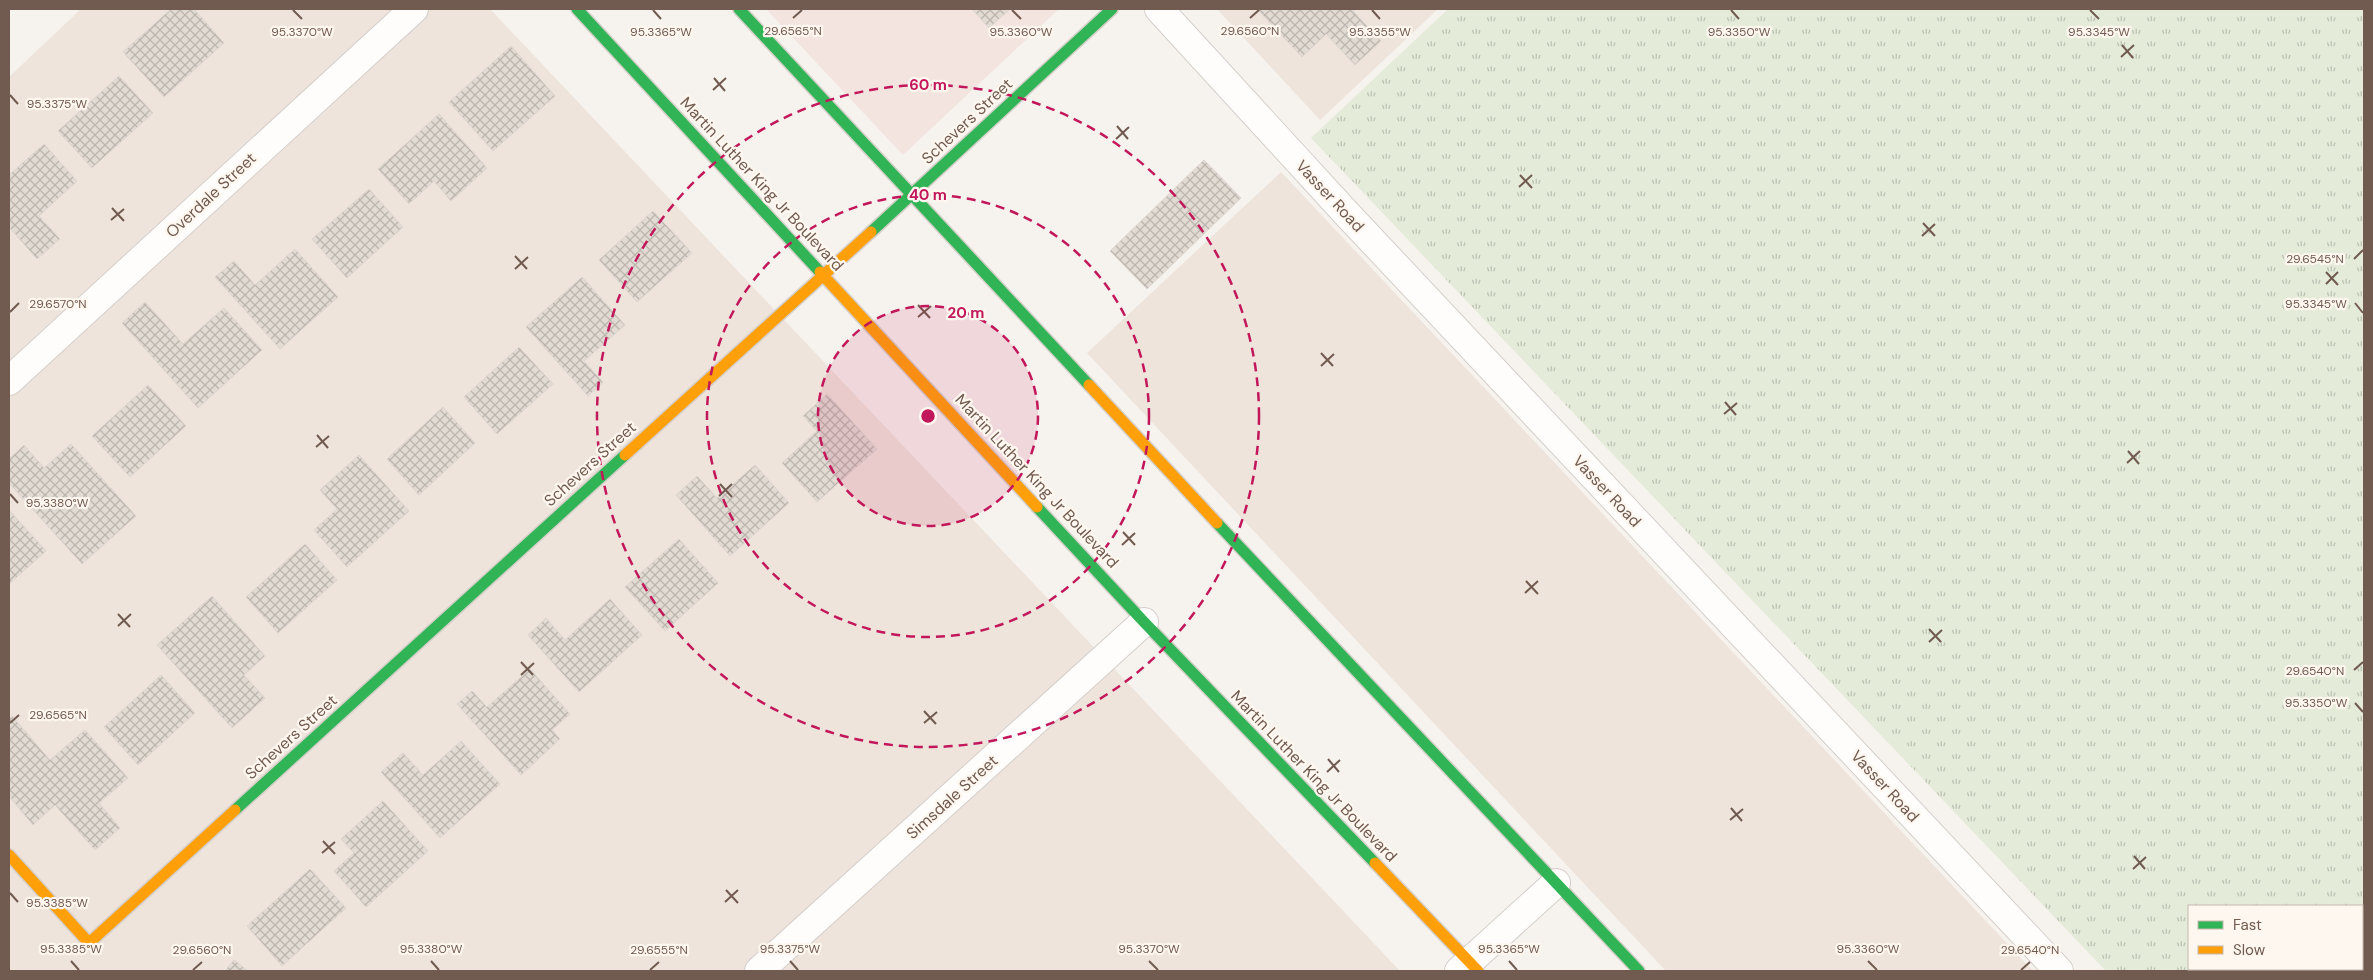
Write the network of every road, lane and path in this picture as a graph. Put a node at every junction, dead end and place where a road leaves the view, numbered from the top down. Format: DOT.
graph roads {
  1 [pos="414,9"];
  2 [pos="576,9"];
  3 [pos="739,9"];
  4 [pos="1112,9"];
  5 [pos="1159,9"];
  6 [pos="912,194"];
  7 [pos="823,274"];
  8 [pos="9,381"];
  9 [pos="1144,622"];
  10 [pos="9,855"];
  11 [pos="1556,883"];
  12 [pos="1469,968"];
  13 [pos="759,971"];
  14 [pos="1640,971"];
  15 [pos="2059,971"];
  1 -- 8 [label="street, Overdale Street"];
  2 -- 7 [label="main road, Martin Luther King Jr Boulevard"];
  3 -- 6 [label="main road"];
  4 -- 6 [label="main road, Schevers Street"];
  5 -- 15 [label="street, Vasser Road"];
  6 -- 7 [label="main road, Schevers Street"];
  6 -- 11 [label="main road"];
  7 -- 9 [label="main road, Martin Luther King Jr Boulevard"];
  7 -- 10 [label="main road, Schevers Street"];
  9 -- 12 [label="main road, Martin Luther King Jr Boulevard"];
  9 -- 13 [label="street, Simsdale Street"];
  11 -- 12 [label="street"];
  11 -- 14 [label="main road"];
}
